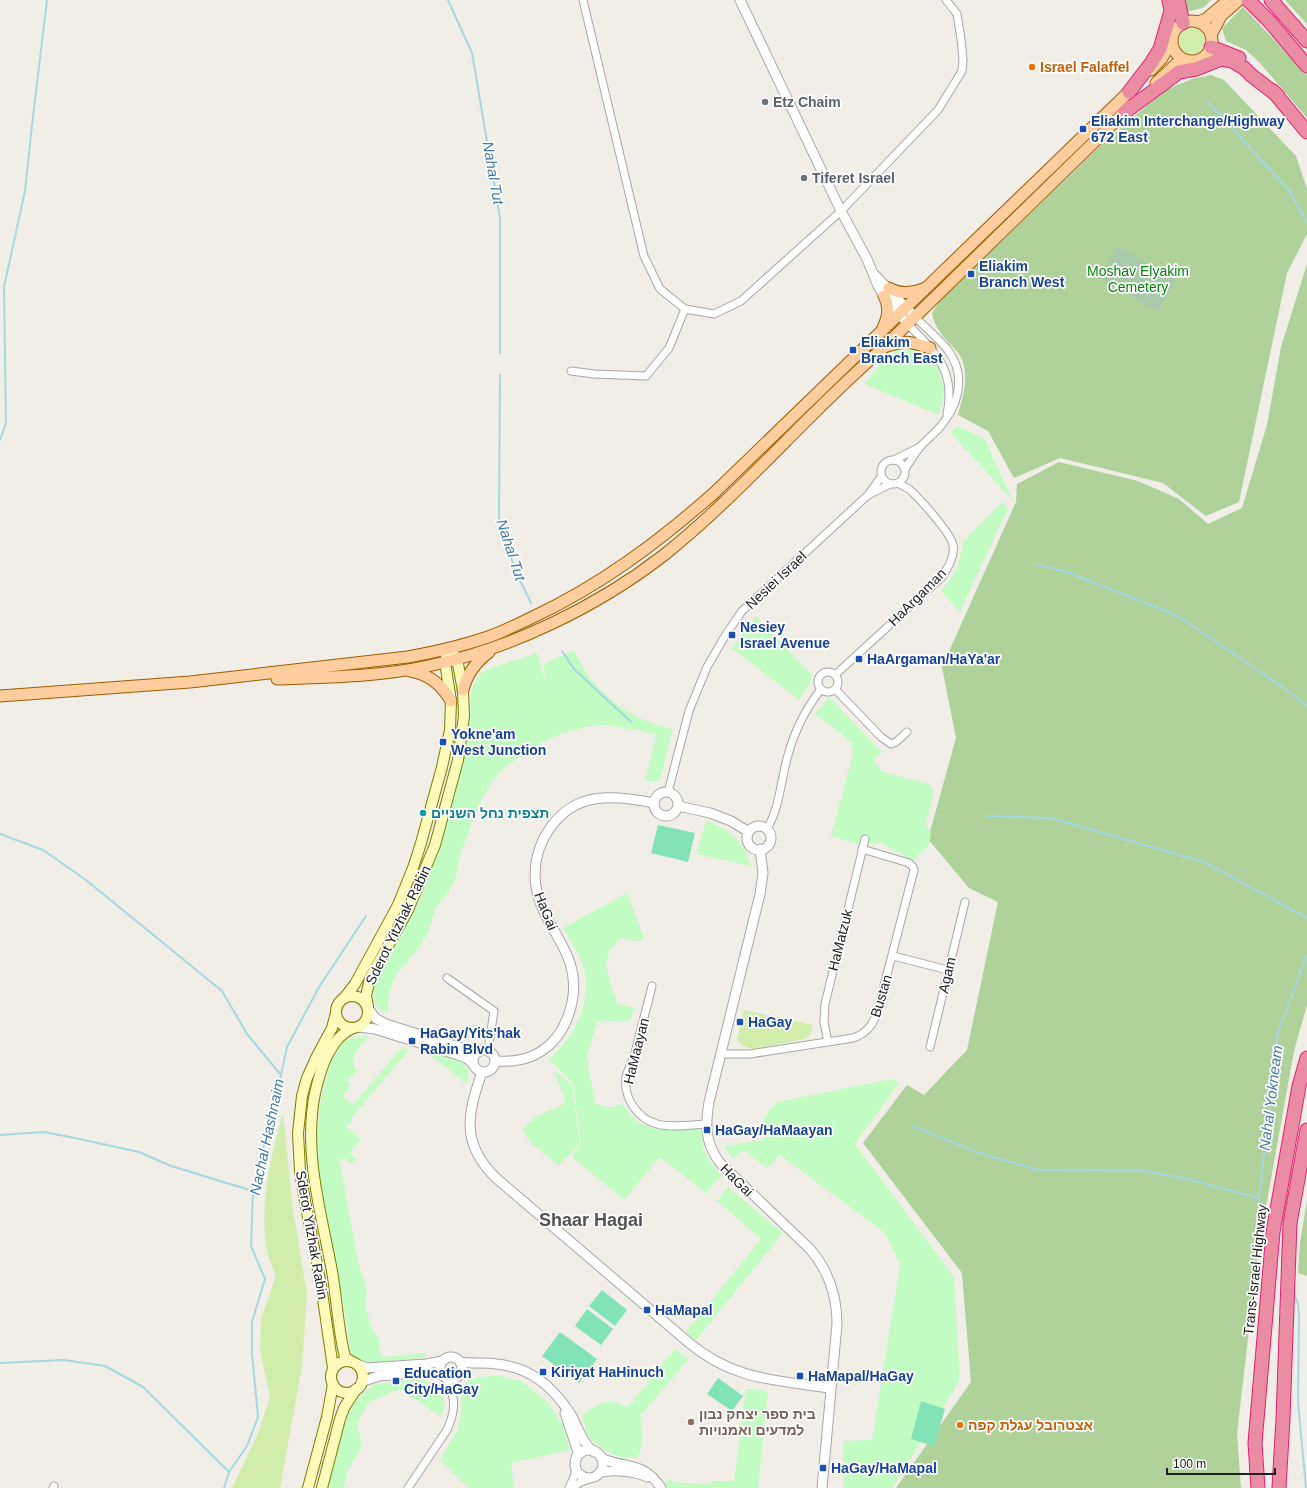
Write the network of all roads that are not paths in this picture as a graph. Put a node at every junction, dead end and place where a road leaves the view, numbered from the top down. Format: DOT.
graph roads {
  1 [pos="583,0"];
  2 [pos="740,0"];
  3 [pos="946,0"];
  4 [pos="1169,0"];
  5 [pos="1178,0"];
  6 [pos="1228,0"];
  7 [pos="1240,0"];
  8 [pos="1248,0"];
  9 [pos="1271,0"];
  10 [pos="1218,15"];
  11 [pos="1198,22"];
  12 [pos="1183,23"];
  13 [pos="1172,41"];
  14 [pos="1211,41"];
  15 [pos="1307,41"];
  16 [pos="1186,60"];
  17 [pos="1307,66"];
  18 [pos="1129,92"];
  19 [pos="1278,96"];
  20 [pos="1125,112"];
  21 [pos="1307,132"];
  22 [pos="842,211"];
  23 [pos="925,288"];
  24 [pos="886,292"];
  25 [pos="684,309"];
  26 [pos="902,310"];
  27 [pos="911,319"];
  28 [pos="882,330"];
  29 [pos="884,347"];
  30 [pos="930,348"];
  31 [pos="571,371"];
  32 [pos="946,420"];
  33 [pos="920,447"];
  34 [pos="894,460"];
  35 [pos="904,472"];
  36 [pos="881,477"];
  37 [pos="894,484"];
  38 [pos="908,489"];
  39 [pos="868,495"];
  40 [pos="449,648"];
  41 [pos="493,648"];
  42 [pos="457,659"];
  43 [pos="445,662"];
  44 [pos="402,670"];
  45 [pos="835,675"];
  46 [pos="190,682"];
  47 [pos="821,689"];
  48 [pos="835,689"];
  49 [pos="463,690"];
  50 [pos="0,696"];
  51 [pos="451,701"];
  52 [pos="907,732"];
  53 [pos="668,792"];
  54 [pos="654,803"];
  55 [pos="678,806"];
  56 [pos="767,829"];
  57 [pos="749,832"];
  58 [pos="865,838"];
  59 [pos="760,849"];
  60 [pos="862,849"];
  61 [pos="965,902"];
  62 [pos="893,956"];
  63 [pos="948,970"];
  64 [pos="447,978"];
  65 [pos="652,986"];
  66 [pos="344,998"];
  67 [pos="368,1007"];
  68 [pos="336,1013"];
  69 [pos="356,1028"];
  70 [pos="828,1042"];
  71 [pos="930,1047"];
  72 [pos="484,1050"];
  73 [pos="721,1054"];
  74 [pos="1307,1058"];
  75 [pos="496,1061"];
  76 [pos="474,1065"];
  77 [pos="482,1072"];
  78 [pos="706,1124"];
  79 [pos="1307,1130"];
  80 [pos="443,1361"];
  81 [pos="460,1362"];
  82 [pos="355,1363"];
  83 [pos="488,1363"];
  84 [pos="333,1368"];
  85 [pos="461,1373"];
  86 [pos="444,1376"];
  87 [pos="333,1384"];
  88 [pos="359,1386"];
  89 [pos="830,1388"];
  90 [pos="563,1404"];
  91 [pos="597,1455"];
  92 [pos="576,1459"];
  93 [pos="576,1469"];
  94 [pos="595,1475"];
  95 [pos="659,1484"];
  96 [pos="308,1488"];
  97 [pos="322,1488"];
  98 [pos="408,1488"];
  99 [pos="570,1488"];
  100 [pos="822,1488"];
  101 [pos="1258,1488"];
  102 [pos="1279,1488"];
  1 -- 25 [label="street"];
  2 -- 22 [label="street"];
  3 -- 22 [label="street"];
  4 -- 18 [label="highway"];
  5 -- 12 [label="highway"];
  6 -- 10 [label="main road"];
  7 -- 10 [label="main road"];
  8 -- 17 [label="highway"];
  9 -- 15 [label="highway"];
  10 -- 11 [label="main road"];
  10 -- 14 [label="main road"];
  11 -- 12 [label="main road"];
  11 -- 14 [label="main road"];
  12 -- 13 [label="main road"];
  13 -- 16 [label="main road"];
  13 -- 18 [label="main road"];
  14 -- 16 [label="main road"];
  14 -- 19 [label="highway"];
  16 -- 20 [label="main road"];
  18 -- 23 [label="main road"];
  19 -- 20 [label="highway"];
  19 -- 21 [label="highway"];
  20 -- 27 [label="main road"];
  22 -- 24 [label="street"];
  22 -- 25 [label="street"];
  23 -- 24 [label="main road"];
  23 -- 26 [label="main road"];
  24 -- 26 [label="street"];
  24 -- 28 [label="main road"];
  25 -- 31 [label="street"];
  26 -- 27 [label="street"];
  26 -- 28 [label="main road"];
  27 -- 29 [label="main road"];
  27 -- 30 [label="street"];
  27 -- 32 [label="street"];
  28 -- 40 [label="main road"];
  29 -- 30 [label="main road"];
  29 -- 41 [label="main road"];
  30 -- 32 [label="street"];
  32 -- 33 [label="street"];
  33 -- 34 [label="street"];
  33 -- 35 [label="street"];
  34 -- 35 [label="street"];
  34 -- 36 [label="street"];
  35 -- 37 [label="street"];
  35 -- 38 [label="street, HaArgaman"];
  36 -- 37 [label="street"];
  36 -- 39 [label="street, Nesiei Israel"];
  37 -- 38 [label="street, HaArgaman"];
  37 -- 39 [label="street, Nesiei Israel"];
  38 -- 45 [label="street, HaArgaman"];
  39 -- 53 [label="street, Nesiei Israel"];
  40 -- 42 [label="main road, Sderot Yitzhak Rabin"];
  40 -- 43 [label="main road, Sderot Yitzhak Rabin"];
  40 -- 46 [label="main road"];
  41 -- 42 [label="main road"];
  41 -- 49 [label="main road"];
  42 -- 43 [label="main road"];
  42 -- 49 [label="main road, Sderot Yitzhak Rabin"];
  43 -- 44 [label="main road"];
  43 -- 51 [label="main road, Sderot Yitzhak Rabin"];
  44 -- 46 [label="main road"];
  44 -- 51 [label="main road"];
  45 -- 47 [label="street"];
  45 -- 48 [label="street"];
  46 -- 50 [label="main road"];
  47 -- 48 [label="street"];
  47 -- 56 [label="street"];
  48 -- 52 [label="street"];
  49 -- 67 [label="main road, Sderot Yitzhak Rabin"];
  51 -- 66 [label="main road, Sderot Yitzhak Rabin"];
  53 -- 54 [label="street"];
  53 -- 55 [label="street"];
  54 -- 55 [label="street"];
  54 -- 75 [label="street, HaGai"];
  55 -- 57 [label="street"];
  56 -- 57 [label="street"];
  56 -- 59 [label="street"];
  57 -- 59 [label="street"];
  58 -- 60 [label="street, HaMatzuk"];
  59 -- 73 [label="street, HaGai"];
  60 -- 62 [label="street, Bustan"];
  60 -- 70 [label="street, HaMatzuk"];
  61 -- 63 [label="street, Agam"];
  62 -- 63 [label="street"];
  62 -- 70 [label="street, Bustan"];
  63 -- 71 [label="street, Agam"];
  64 -- 72 [label="street"];
  65 -- 78 [label="street, HaMaayan"];
  66 -- 67 [label="main road"];
  66 -- 68 [label="main road"];
  67 -- 69 [label="main road"];
  67 -- 72 [label="street"];
  68 -- 69 [label="main road"];
  68 -- 84 [label="main road, Sderot Yitzhak Rabin"];
  69 -- 76 [label="street"];
  69 -- 82 [label="main road, Sderot Yitzhak Rabin"];
  70 -- 73 [label="street, Bustan"];
  72 -- 75 [label="street"];
  72 -- 76 [label="street"];
  73 -- 78 [label="street, HaGai"];
  74 -- 101 [label="highway, Trans-Israel Highway"];
  75 -- 77 [label="street"];
  76 -- 77 [label="street"];
  77 -- 89 [label="street"];
  78 -- 89 [label="street, HaGai"];
  79 -- 102 [label="highway, Trans-Israel Highway"];
  80 -- 81 [label="street"];
  80 -- 82 [label="street"];
  80 -- 86 [label="street"];
  81 -- 83 [label="street"];
  81 -- 85 [label="street"];
  82 -- 84 [label="main road"];
  82 -- 88 [label="main road"];
  83 -- 85 [label="street"];
  83 -- 90 [label="street"];
  84 -- 87 [label="main road"];
  85 -- 86 [label="street"];
  86 -- 88 [label="street"];
  86 -- 98 [label="street"];
  87 -- 88 [label="main road"];
  87 -- 96 [label="main road"];
  88 -- 97 [label="main road"];
  89 -- 100 [label="street, HaGai"];
  90 -- 91 [label="street"];
  90 -- 92 [label="street"];
  91 -- 92 [label="street"];
  91 -- 94 [label="street"];
  91 -- 95 [label="street"];
  92 -- 93 [label="street"];
  93 -- 94 [label="street"];
  93 -- 99 [label="street"];
  94 -- 95 [label="street"];
  94 -- 99 [label="street"];
}
